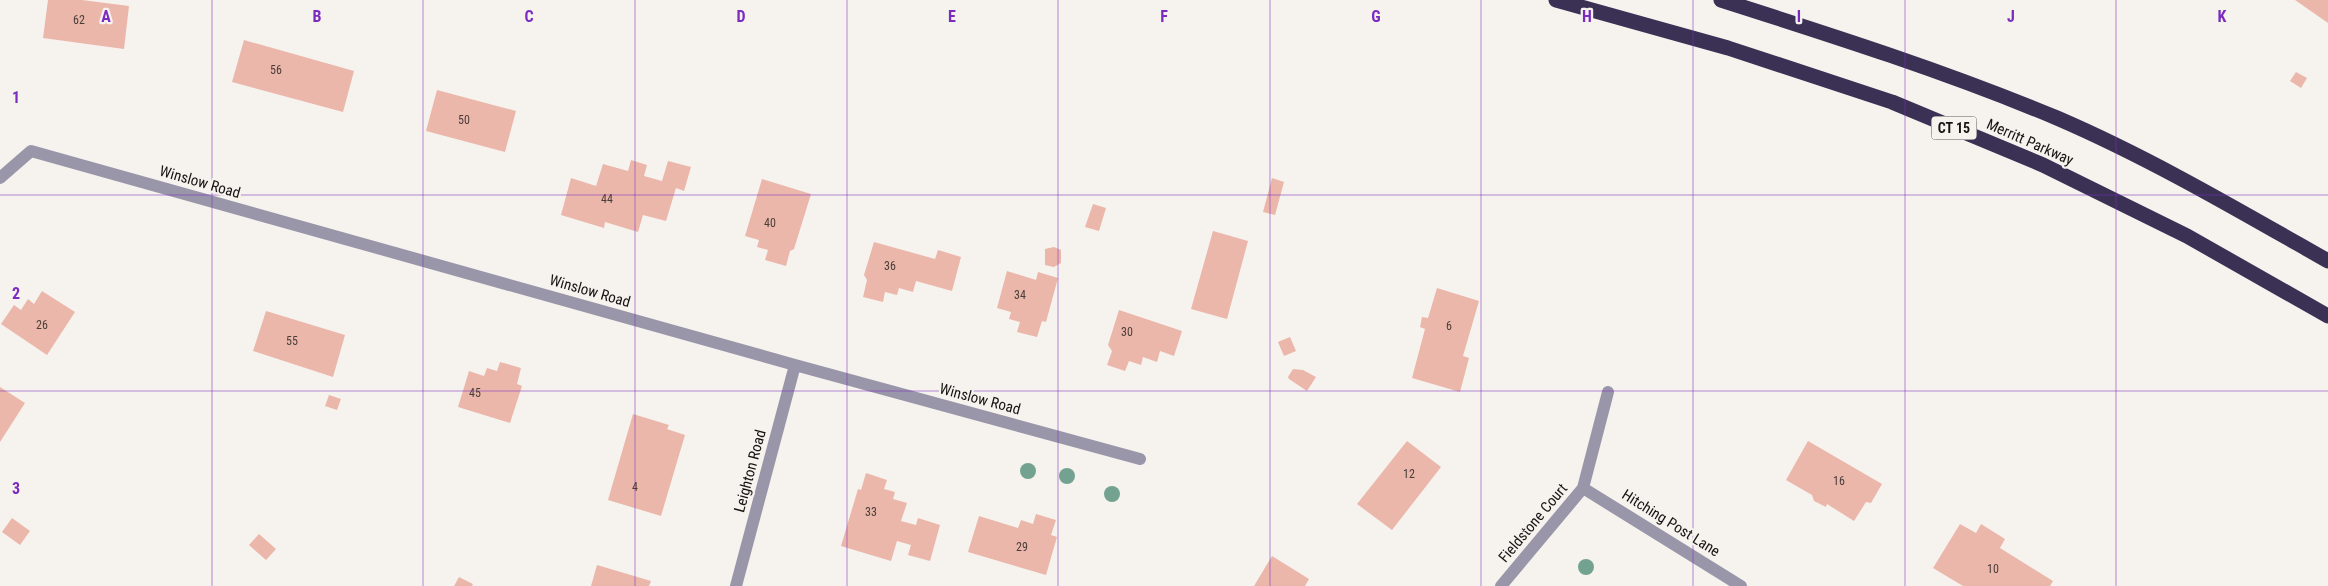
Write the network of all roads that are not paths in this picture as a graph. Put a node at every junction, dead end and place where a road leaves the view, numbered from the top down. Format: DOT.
graph roads {
  1 [pos="1556,0"];
  2 [pos="1721,0"];
  3 [pos="0,178"];
  4 [pos="2328,261"];
  5 [pos="2328,316"];
  6 [pos="795,366"];
  7 [pos="1608,392"];
  8 [pos="1140,459"];
  9 [pos="1583,488"];
  10 [pos="736,586"];
  11 [pos="1501,586"];
  12 [pos="1741,586"];
  1 -- 5 [label="highway, Merritt Parkway / CT 15"];
  2 -- 4 [label="highway, Merritt Parkway"];
  3 -- 6 [label="street, Winslow Road"];
  6 -- 8 [label="street, Winslow Road"];
  6 -- 10 [label="street, Leighton Road"];
  7 -- 9 [label="street, Fieldstone Court"];
  9 -- 11 [label="street, Fieldstone Court"];
  9 -- 12 [label="street, Hitching Post Lane"];
}
